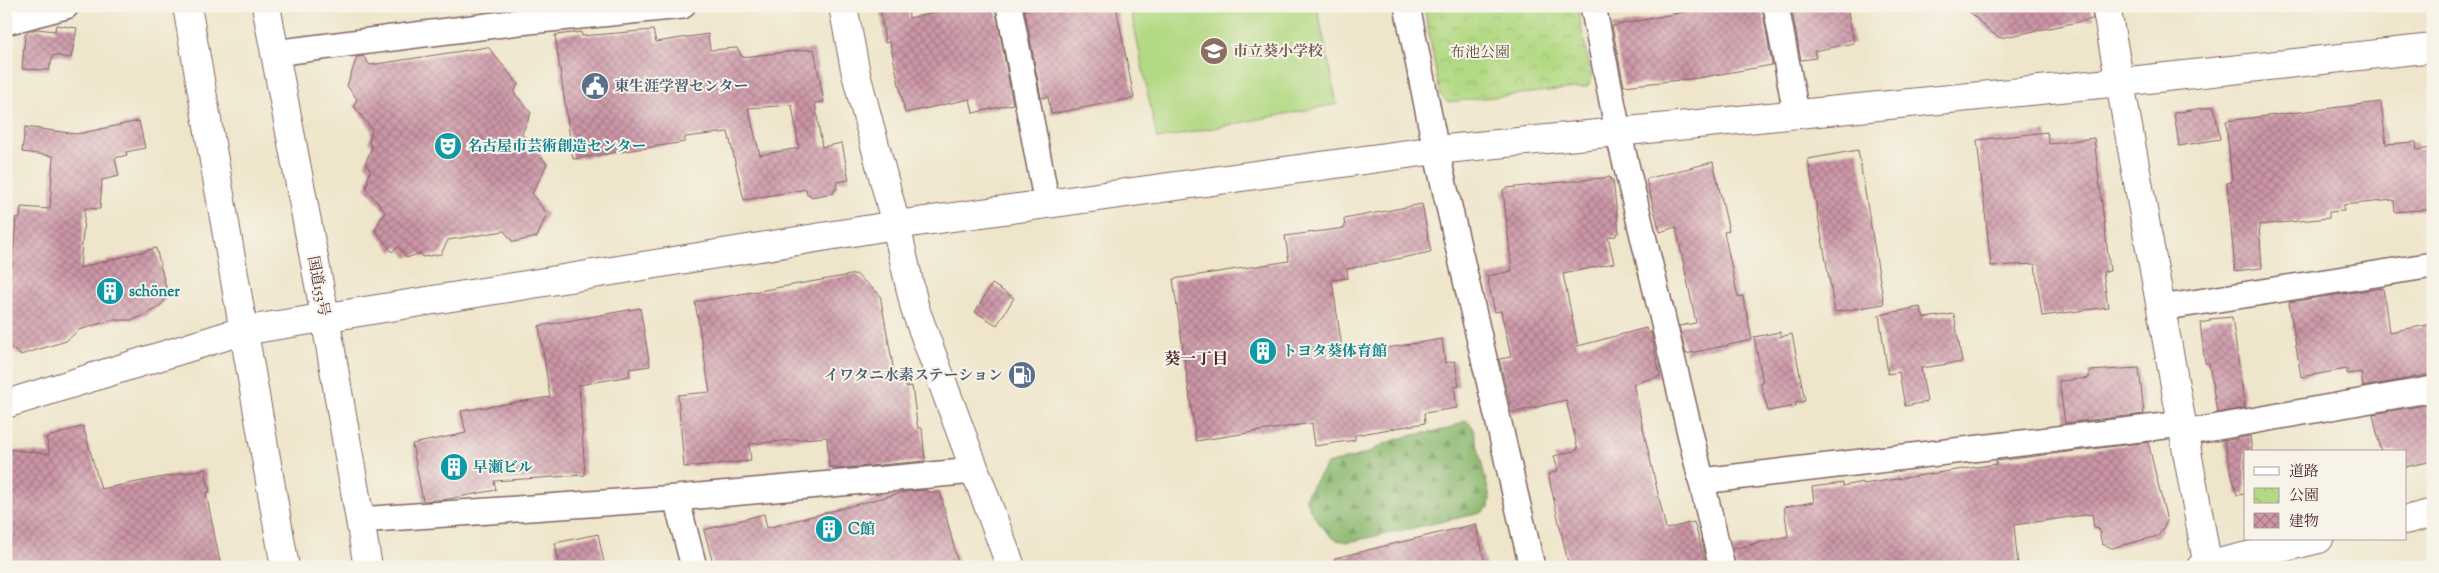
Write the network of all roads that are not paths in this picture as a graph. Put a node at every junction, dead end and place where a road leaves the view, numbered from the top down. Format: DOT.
graph roads {
  1 [pos="66,6"];
  2 [pos="187,6"];
  3 [pos="266,6"];
  4 [pos="682,6"];
  5 [pos="843,6"];
  6 [pos="1008,6"];
  7 [pos="1407,6"];
  8 [pos="1593,6"];
  9 [pos="1776,6"];
  10 [pos="2106,6"];
  11 [pos="518,14"];
  12 [pos="7,21"];
  13 [pos="2433,48"];
  14 [pos="274,53"];
  15 [pos="2120,82"];
  16 [pos="1796,113"];
  17 [pos="1618,131"];
  18 [pos="1436,150"];
  19 [pos="1047,204"];
  20 [pos="896,225"];
  21 [pos="2433,265"];
  22 [pos="2161,308"];
  23 [pos="325,316"];
  24 [pos="242,331"];
  25 [pos="2433,389"];
  26 [pos="6,404"];
  27 [pos="2183,429"];
  28 [pos="974,471"];
  29 [pos="1702,482"];
  30 [pos="676,498"];
  31 [pos="2433,513"];
  32 [pos="359,520"];
  33 [pos="2406,520"];
  34 [pos="2315,540"];
  35 [pos="2206,566"];
  36 [pos="285,567"];
  37 [pos="368,567"];
  38 [pos="694,567"];
  39 [pos="1011,567"];
  40 [pos="1532,567"];
  41 [pos="1722,567"];
  1 -- 12 [label="street"];
  2 -- 24 [label="main road"];
  3 -- 14 [label="main road, 国道153号"];
  4 -- 11 [label="street"];
  5 -- 20 [label="main road"];
  6 -- 19 [label="street"];
  7 -- 18 [label="street"];
  8 -- 17 [label="street"];
  9 -- 16 [label="street"];
  10 -- 15 [label="main road"];
  11 -- 14 [label="street"];
  13 -- 15 [label="main road"];
  14 -- 23 [label="main road, 国道153号"];
  15 -- 16 [label="main road"];
  15 -- 22 [label="main road"];
  16 -- 17 [label="main road"];
  17 -- 18 [label="main road"];
  17 -- 29 [label="street"];
  18 -- 19 [label="main road"];
  18 -- 40 [label="street"];
  19 -- 20 [label="main road"];
  20 -- 23 [label="main road"];
  20 -- 28 [label="main road"];
  21 -- 22 [label="street"];
  22 -- 27 [label="main road"];
  23 -- 24 [label="main road"];
  23 -- 32 [label="main road, 国道153号"];
  24 -- 26 [label="main road"];
  24 -- 36 [label="main road"];
  25 -- 27 [label="street"];
  27 -- 29 [label="street"];
  27 -- 35 [label="main road"];
  28 -- 30 [label="street"];
  28 -- 39 [label="main road"];
  29 -- 41 [label="street"];
  30 -- 32 [label="street"];
  30 -- 38 [label="street"];
  31 -- 33 [label="main road"];
  32 -- 37 [label="main road, 国道153号"];
  34 -- 35 [label="main road"];
}
